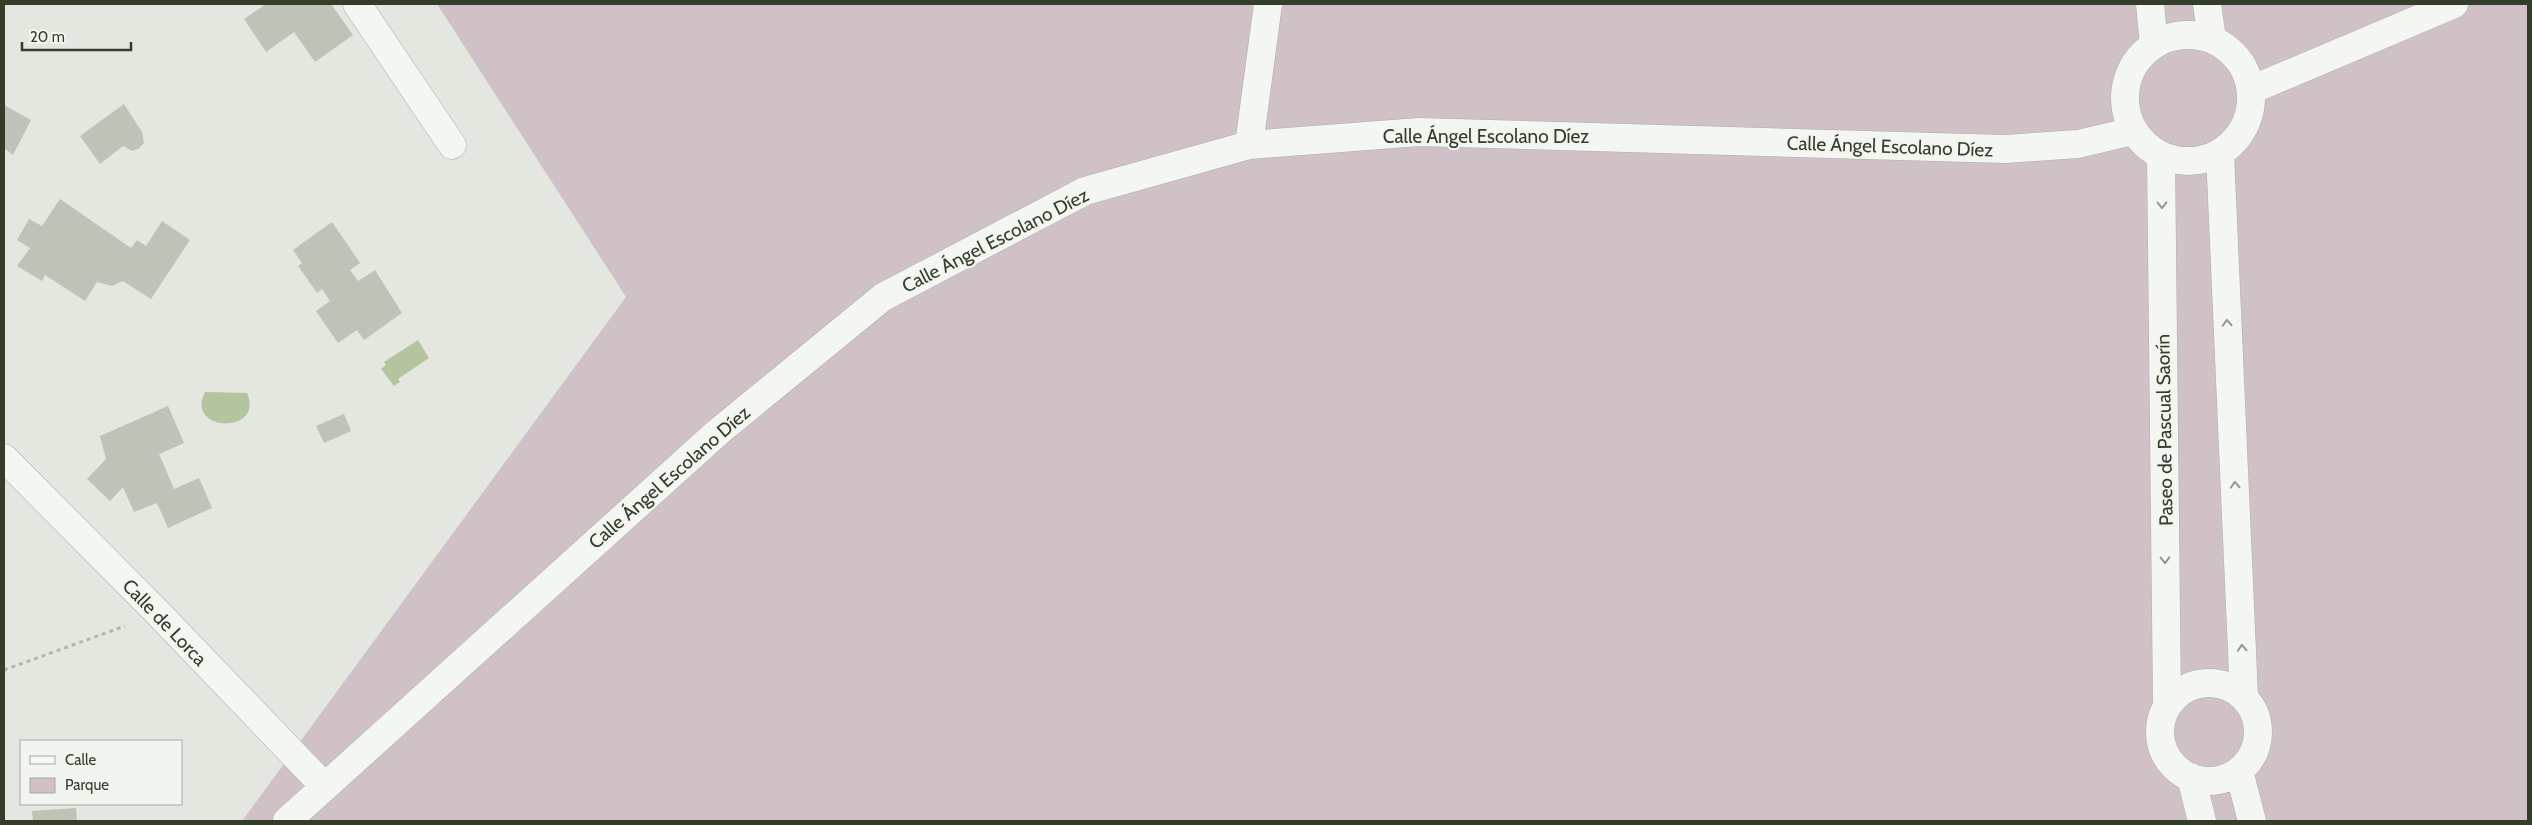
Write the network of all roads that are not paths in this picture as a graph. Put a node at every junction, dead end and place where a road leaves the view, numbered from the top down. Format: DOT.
graph roads {
  1 [pos="357,4"];
  2 [pos="1268,4"];
  3 [pos="2150,4"];
  4 [pos="2207,4"];
  5 [pos="2454,4"];
  6 [pos="2212,39"];
  7 [pos="2154,45"];
  8 [pos="2251,90"];
  9 [pos="2133,131"];
  10 [pos="452,144"];
  11 [pos="1249,145"];
  12 [pos="2220,153"];
  13 [pos="2161,156"];
  14 [pos="4,458"];
  15 [pos="2244,696"];
  16 [pos="2167,704"];
  17 [pos="2240,771"];
  18 [pos="2191,778"];
  19 [pos="325,787"];
  20 [pos="287,821"];
  21 [pos="2202,821"];
  22 [pos="2252,821"];
  1 -- 10 [label="street"];
  2 -- 11 [label="street"];
  3 -- 7 [label="street"];
  4 -- 6 [label="street"];
  5 -- 8 [label="street"];
  6 -- 7 [label="street"];
  6 -- 8 [label="street"];
  7 -- 9 [label="street"];
  8 -- 12 [label="street"];
  9 -- 11 [label="street, Calle Ángel Escolano Díez"];
  9 -- 13 [label="street"];
  11 -- 19 [label="street, Calle Ángel Escolano Díez"];
  12 -- 13 [label="street"];
  15 -- 12 [label="street, one-way"];
  13 -- 16 [label="street, Paseo de Pascual Saorín, one-way"];
  14 -- 19 [label="street, Calle de Lorca"];
  15 -- 16 [label="street"];
  15 -- 17 [label="street"];
  16 -- 18 [label="street"];
  17 -- 18 [label="street"];
  17 -- 22 [label="street"];
  18 -- 21 [label="street"];
  19 -- 20 [label="street, Calle Ángel Escolano Díez"];
}
